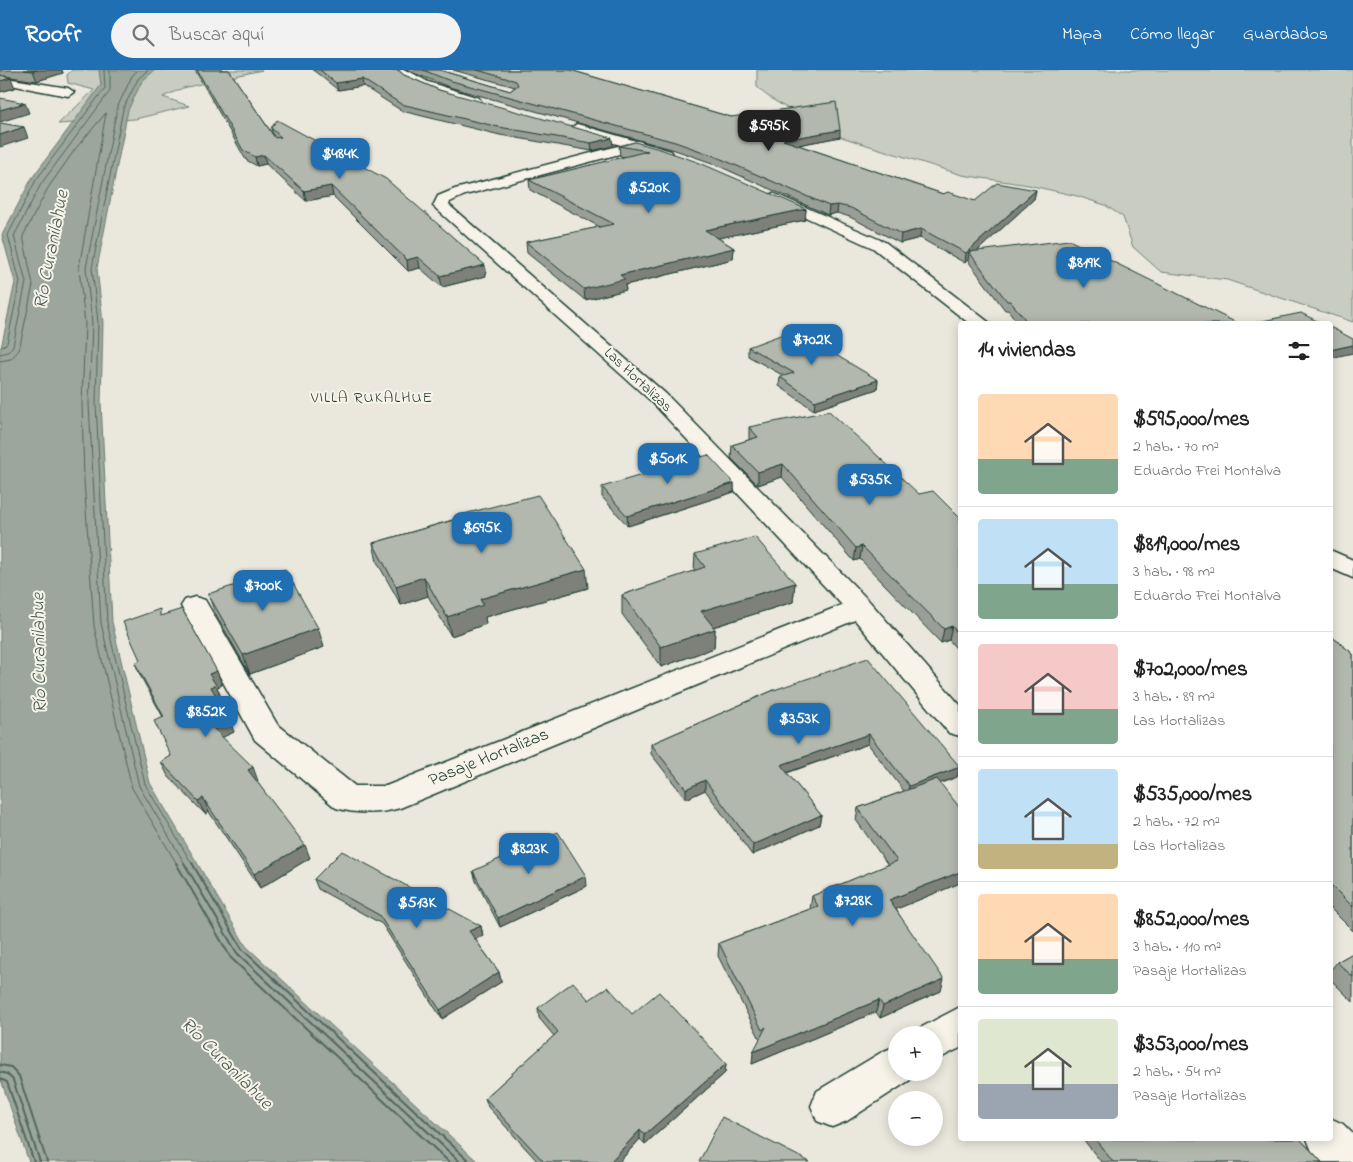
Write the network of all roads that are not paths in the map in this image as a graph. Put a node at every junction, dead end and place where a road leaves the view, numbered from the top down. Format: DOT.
graph roads {
  1 [pos="398,70"];
  2 [pos="0,80"];
  3 [pos="68,92"];
  4 [pos="494,106"];
  5 [pos="560,124"];
  6 [pos="636,145"];
  7 [pos="678,158"];
  8 [pos="760,192"];
  9 [pos="978,321"];
  10 [pos="1333,560"];
  11 [pos="1353,570"];
  12 [pos="195,606"];
  13 [pos="860,608"];
  14 [pos="958,723"];
  15 [pos="958,1027"];
  16 [pos="943,1036"];
  17 [pos="888,1071"];
  18 [pos="832,1106"];
  19 [pos="1330,1141"];
  20 [pos="1350,1162"];
  1 -- 4 [label="street"];
  2 -- 3 [label="street"];
  5 -- 6 [label="street"];
  6 -- 7 [label="street"];
  6 -- 13 [label="street, Las Hortalizas"];
  8 -- 9 [label="street"];
  10 -- 11 [label="street"];
  12 -- 13 [label="street, Pasaje Hortalizas"];
  13 -- 14 [label="street, Las Hortalizas"];
  15 -- 16 [label="street"];
  17 -- 18 [label="street"];
  19 -- 20 [label="street"];
}
